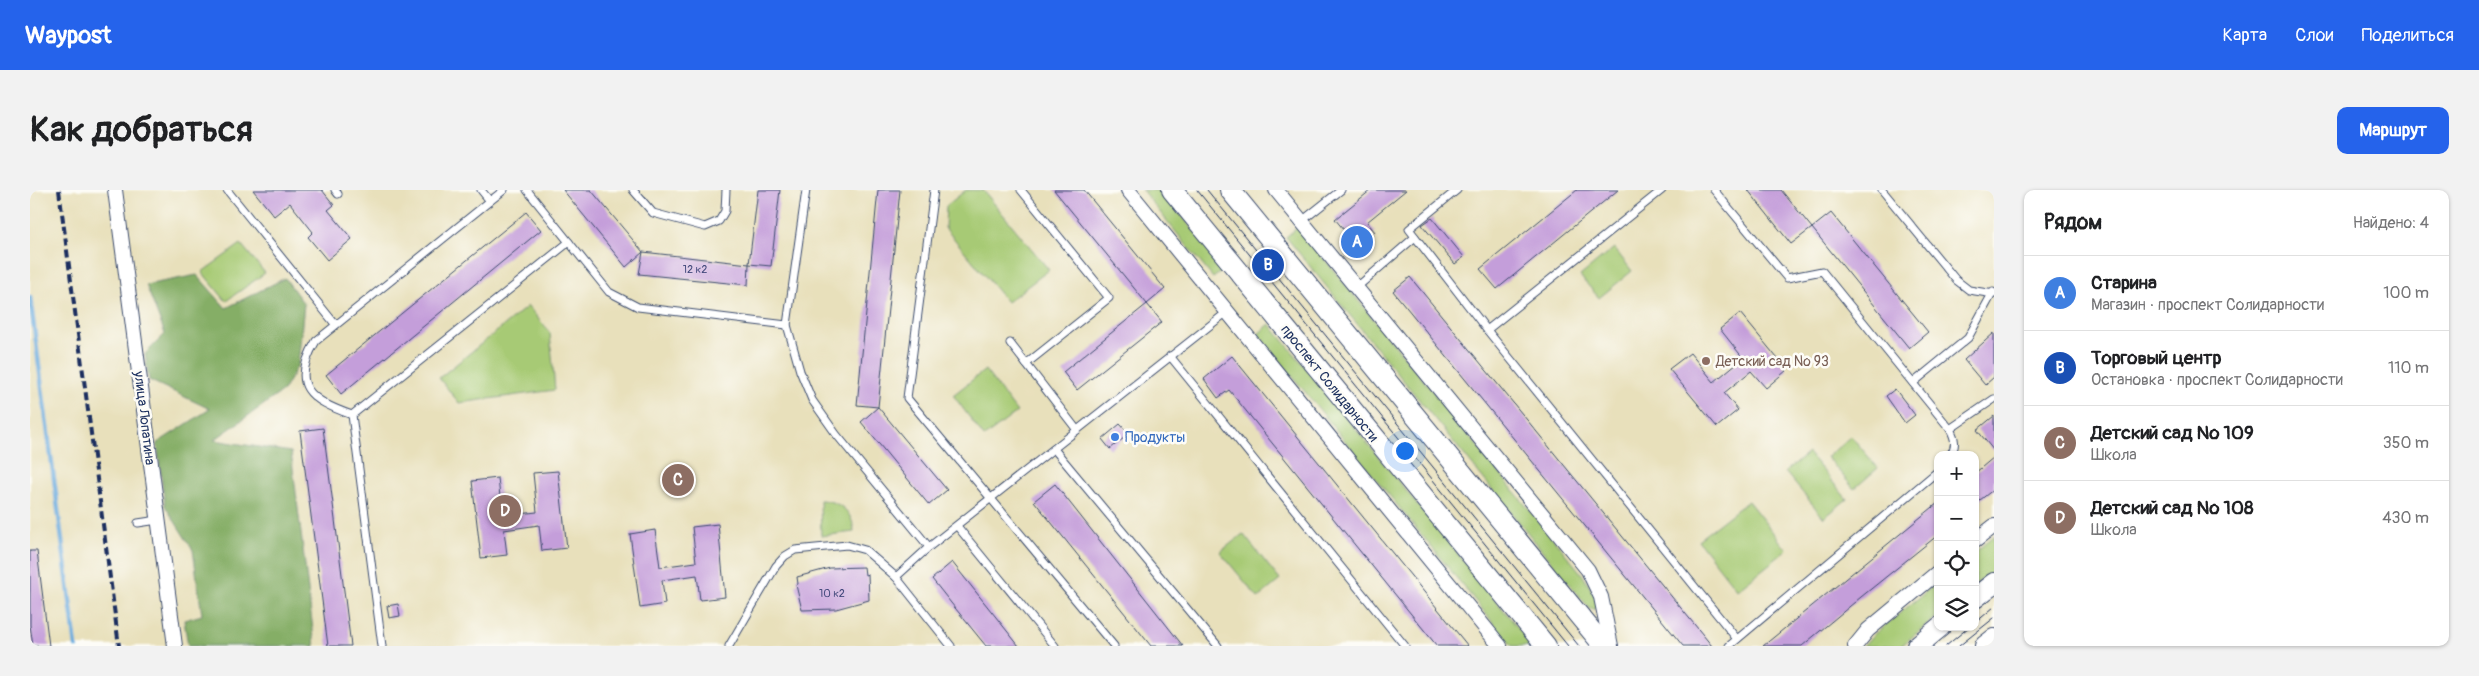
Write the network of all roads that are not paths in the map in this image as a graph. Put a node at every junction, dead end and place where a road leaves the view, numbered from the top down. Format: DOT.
graph roads {
  1 [pos="115,190"];
  2 [pos="227,190"];
  3 [pos="481,190"];
  4 [pos="504,190"];
  5 [pos="527,190"];
  6 [pos="633,190"];
  7 [pos="726,190"];
  8 [pos="806,190"];
  9 [pos="934,190"];
  10 [pos="1021,190"];
  11 [pos="1128,190"];
  12 [pos="1172,190"];
  13 [pos="1230,190"];
  14 [pos="1276,190"];
  15 [pos="1341,190"];
  16 [pos="1457,190"];
  17 [pos="1662,190"];
  18 [pos="1714,190"];
  19 [pos="1882,190"];
  20 [pos="490,201"];
  21 [pos="1302,221"];
  22 [pos="1415,237"];
  23 [pos="569,242"];
  24 [pos="1356,288"];
  25 [pos="1993,293"];
  26 [pos="1227,312"];
  27 [pos="335,324"];
  28 [pos="787,325"];
  29 [pos="1487,330"];
  30 [pos="1010,343"];
  31 [pos="1170,356"];
  32 [pos="1026,364"];
  33 [pos="1912,383"];
  34 [pos="1994,400"];
  35 [pos="352,415"];
  36 [pos="1950,429"];
  37 [pos="1077,430"];
  38 [pos="1054,449"];
  39 [pos="1953,451"];
  40 [pos="1934,474"];
  41 [pos="990,499"];
  42 [pos="158,520"];
  43 [pos="138,523"];
  44 [pos="957,526"];
  45 [pos="1994,526"];
  46 [pos="1979,538"];
  47 [pos="929,547"];
  48 [pos="1934,575"];
  49 [pos="896,577"];
  50 [pos="1994,583"];
  51 [pos="1979,595"];
  52 [pos="1935,631"];
  53 [pos="1737,639"];
  54 [pos="1994,639"];
  55 [pos="174,646"];
  56 [pos="382,646"];
  57 [pos="729,646"];
  58 [pos="951,646"];
  59 [pos="1055,646"];
  60 [pos="1114,646"];
  61 [pos="1218,646"];
  62 [pos="1405,646"];
  63 [pos="1500,646"];
  64 [pos="1546,646"];
  65 [pos="1604,646"];
  66 [pos="1612,646"];
  67 [pos="1729,646"];
  68 [pos="1855,646"];
  69 [pos="1917,646"];
  70 [pos="1985,646"];
  1 -- 42 [label="street, улица Лопатина"];
  2 -- 27 [label="lane"];
  3 -- 20 [label="lane"];
  4 -- 20 [label="lane"];
  5 -- 23 [label="lane"];
  6 -- 7 [label="lane"];
  8 -- 28 [label="lane"];
  9 -- 41 [label="lane"];
  10 -- 32 [label="lane"];
  11 -- 26 [label="street"];
  12 -- 64 [label="main road, проспект Солидарности"];
  13 -- 65 [label="main road"];
  14 -- 21 [label="street"];
  15 -- 21 [label="lane"];
  16 -- 22 [label="lane"];
  17 -- 29 [label="lane"];
  18 -- 33 [label="lane"];
  19 -- 25 [label="lane"];
  20 -- 27 [label="lane"];
  21 -- 24 [label="street"];
  22 -- 24 [label="lane"];
  22 -- 29 [label="lane"];
  23 -- 28 [label="lane"];
  23 -- 35 [label="lane"];
  24 -- 66 [label="street"];
  25 -- 33 [label="lane"];
  26 -- 31 [label="lane"];
  26 -- 63 [label="street"];
  27 -- 35 [label="lane"];
  28 -- 47 [label="lane"];
  29 -- 53 [label="lane"];
  30 -- 32 [label="lane"];
  31 -- 37 [label="lane"];
  31 -- 62 [label="lane"];
  32 -- 37 [label="lane"];
  33 -- 36 [label="lane"];
  34 -- 36 [label="lane"];
  35 -- 56 [label="lane"];
  36 -- 39 [label="lane"];
  37 -- 38 [label="lane"];
  38 -- 41 [label="lane"];
  38 -- 61 [label="lane"];
  40 -- 53 [label="lane"];
  41 -- 44 [label="lane"];
  41 -- 60 [label="lane"];
  42 -- 43 [label="lane"];
  42 -- 55 [label="street, улица Лопатина"];
  44 -- 47 [label="lane"];
  44 -- 59 [label="lane"];
  45 -- 46 [label="street"];
  47 -- 49 [label="lane"];
  48 -- 68 [label="street"];
  49 -- 57 [label="lane"];
  49 -- 58 [label="lane"];
  50 -- 51 [label="main road"];
  52 -- 69 [label="main road"];
  53 -- 67 [label="lane"];
  54 -- 70 [label="main road"];
}
